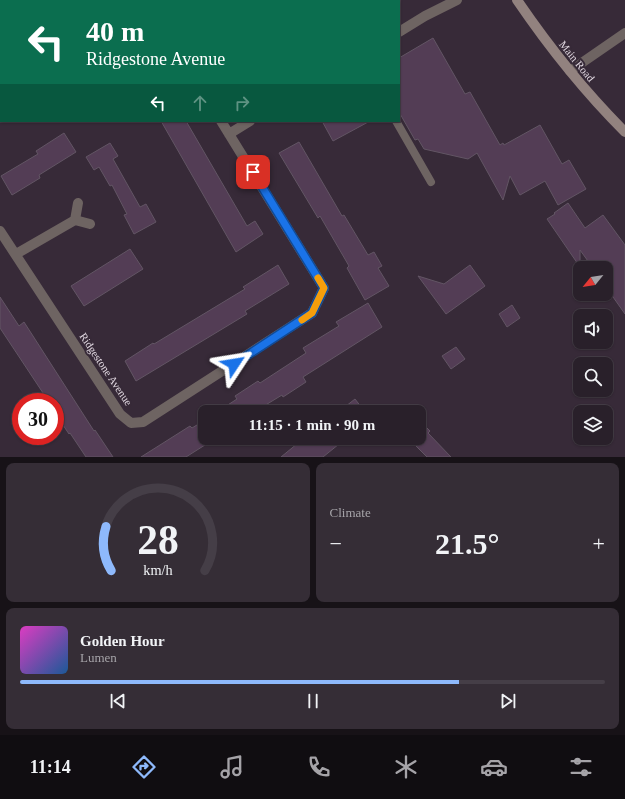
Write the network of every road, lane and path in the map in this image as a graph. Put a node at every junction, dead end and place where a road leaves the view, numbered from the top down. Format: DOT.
graph roads {
  1 [pos="457,0"];
  2 [pos="517,0"];
  3 [pos="400,31"];
  4 [pos="625,33"];
  5 [pos="570,71"];
  6 [pos="222,122"];
  7 [pos="248,122"];
  8 [pos="397,122"];
  9 [pos="625,132"];
  10 [pos="229,134"];
  11 [pos="431,182"];
  12 [pos="78,203"];
  13 [pos="75,220"];
  14 [pos="90,224"];
  15 [pos="0,231"];
  16 [pos="16,254"];
  1 -- 3 [label="street"];
  2 -- 5 [label="main road, Main Road"];
  4 -- 5 [label="street"];
  5 -- 9 [label="main road, Main Road"];
  6 -- 10 [label="street, Ridgestone Avenue"];
  7 -- 10 [label="street"];
  8 -- 11 [label="lane"];
  10 -- 16 [label="street, Ridgestone Avenue"];
  12 -- 13 [label="street"];
  13 -- 14 [label="street"];
  13 -- 16 [label="street"];
  15 -- 16 [label="street, Ridgestone Avenue"];
}
